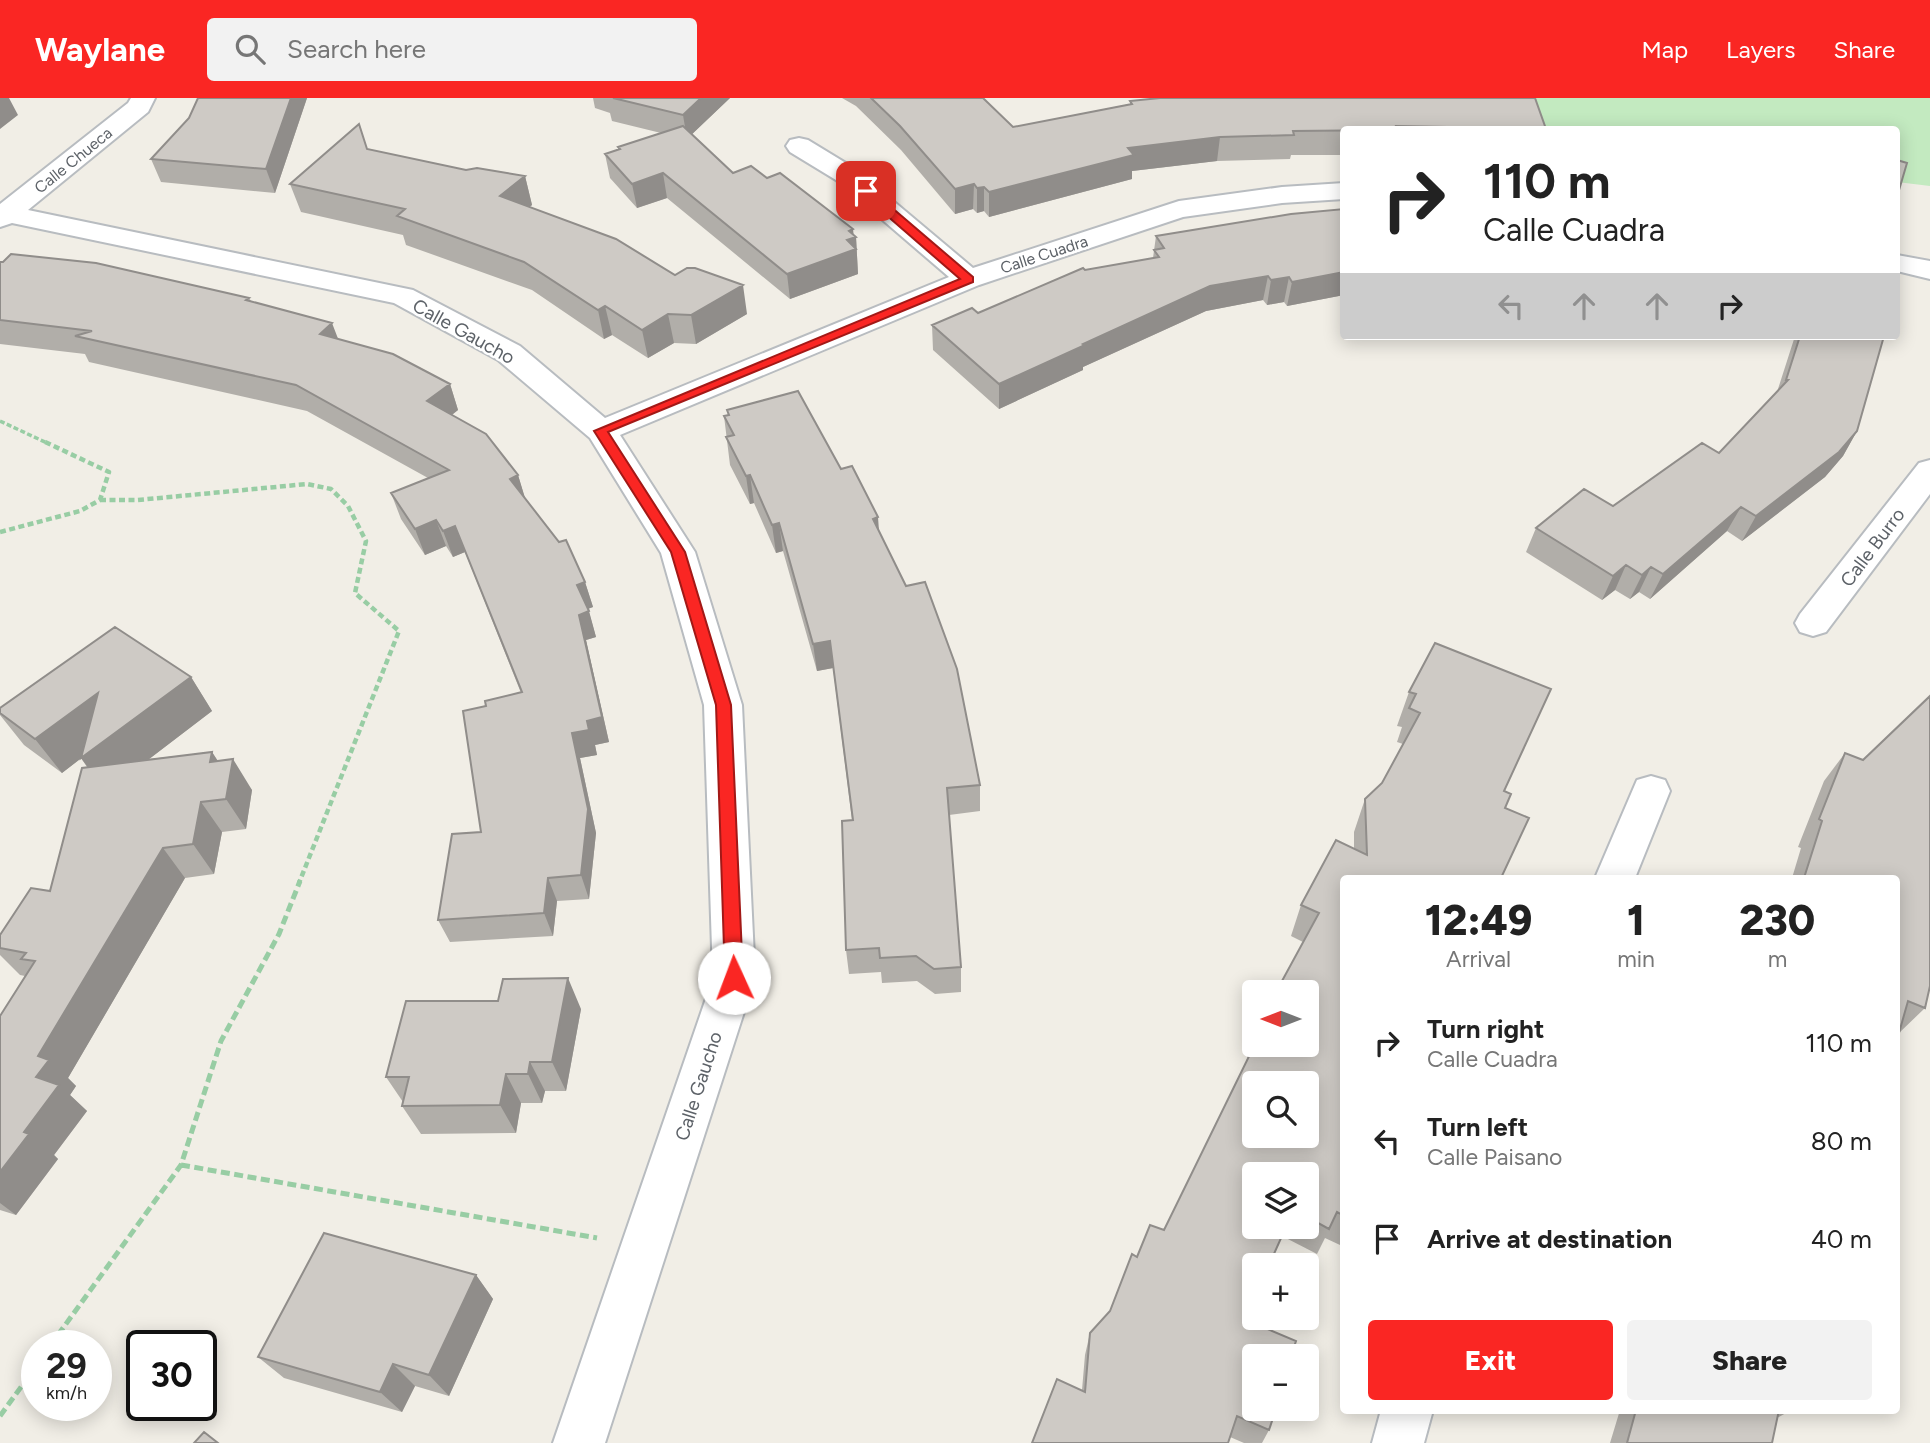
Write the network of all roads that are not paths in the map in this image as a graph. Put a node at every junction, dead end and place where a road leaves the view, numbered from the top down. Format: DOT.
graph roads {
  1 [pos="143,98"];
  2 [pos="800,146"];
  3 [pos="1340,191"];
  4 [pos="2,215"];
  5 [pos="1900,264"];
  6 [pos="1930,270"];
  7 [pos="969,279"];
  8 [pos="601,431"];
  9 [pos="1930,471"];
  10 [pos="1813,623"];
  11 [pos="1651,792"];
  12 [pos="1616,875"];
  13 [pos="1406,1414"];
  14 [pos="579,1443"];
  15 [pos="1398,1443"];
  1 -- 4 [label="street, Calle Chueca"];
  2 -- 7 [label="street"];
  3 -- 7 [label="street, Calle Cuadra"];
  4 -- 8 [label="street, Calle Gaucho"];
  5 -- 6 [label="street"];
  7 -- 8 [label="street, Calle Cuadra"];
  8 -- 14 [label="street, Calle Gaucho"];
  9 -- 10 [label="street, Calle Burro"];
  11 -- 12 [label="street"];
  13 -- 15 [label="street"];
}
